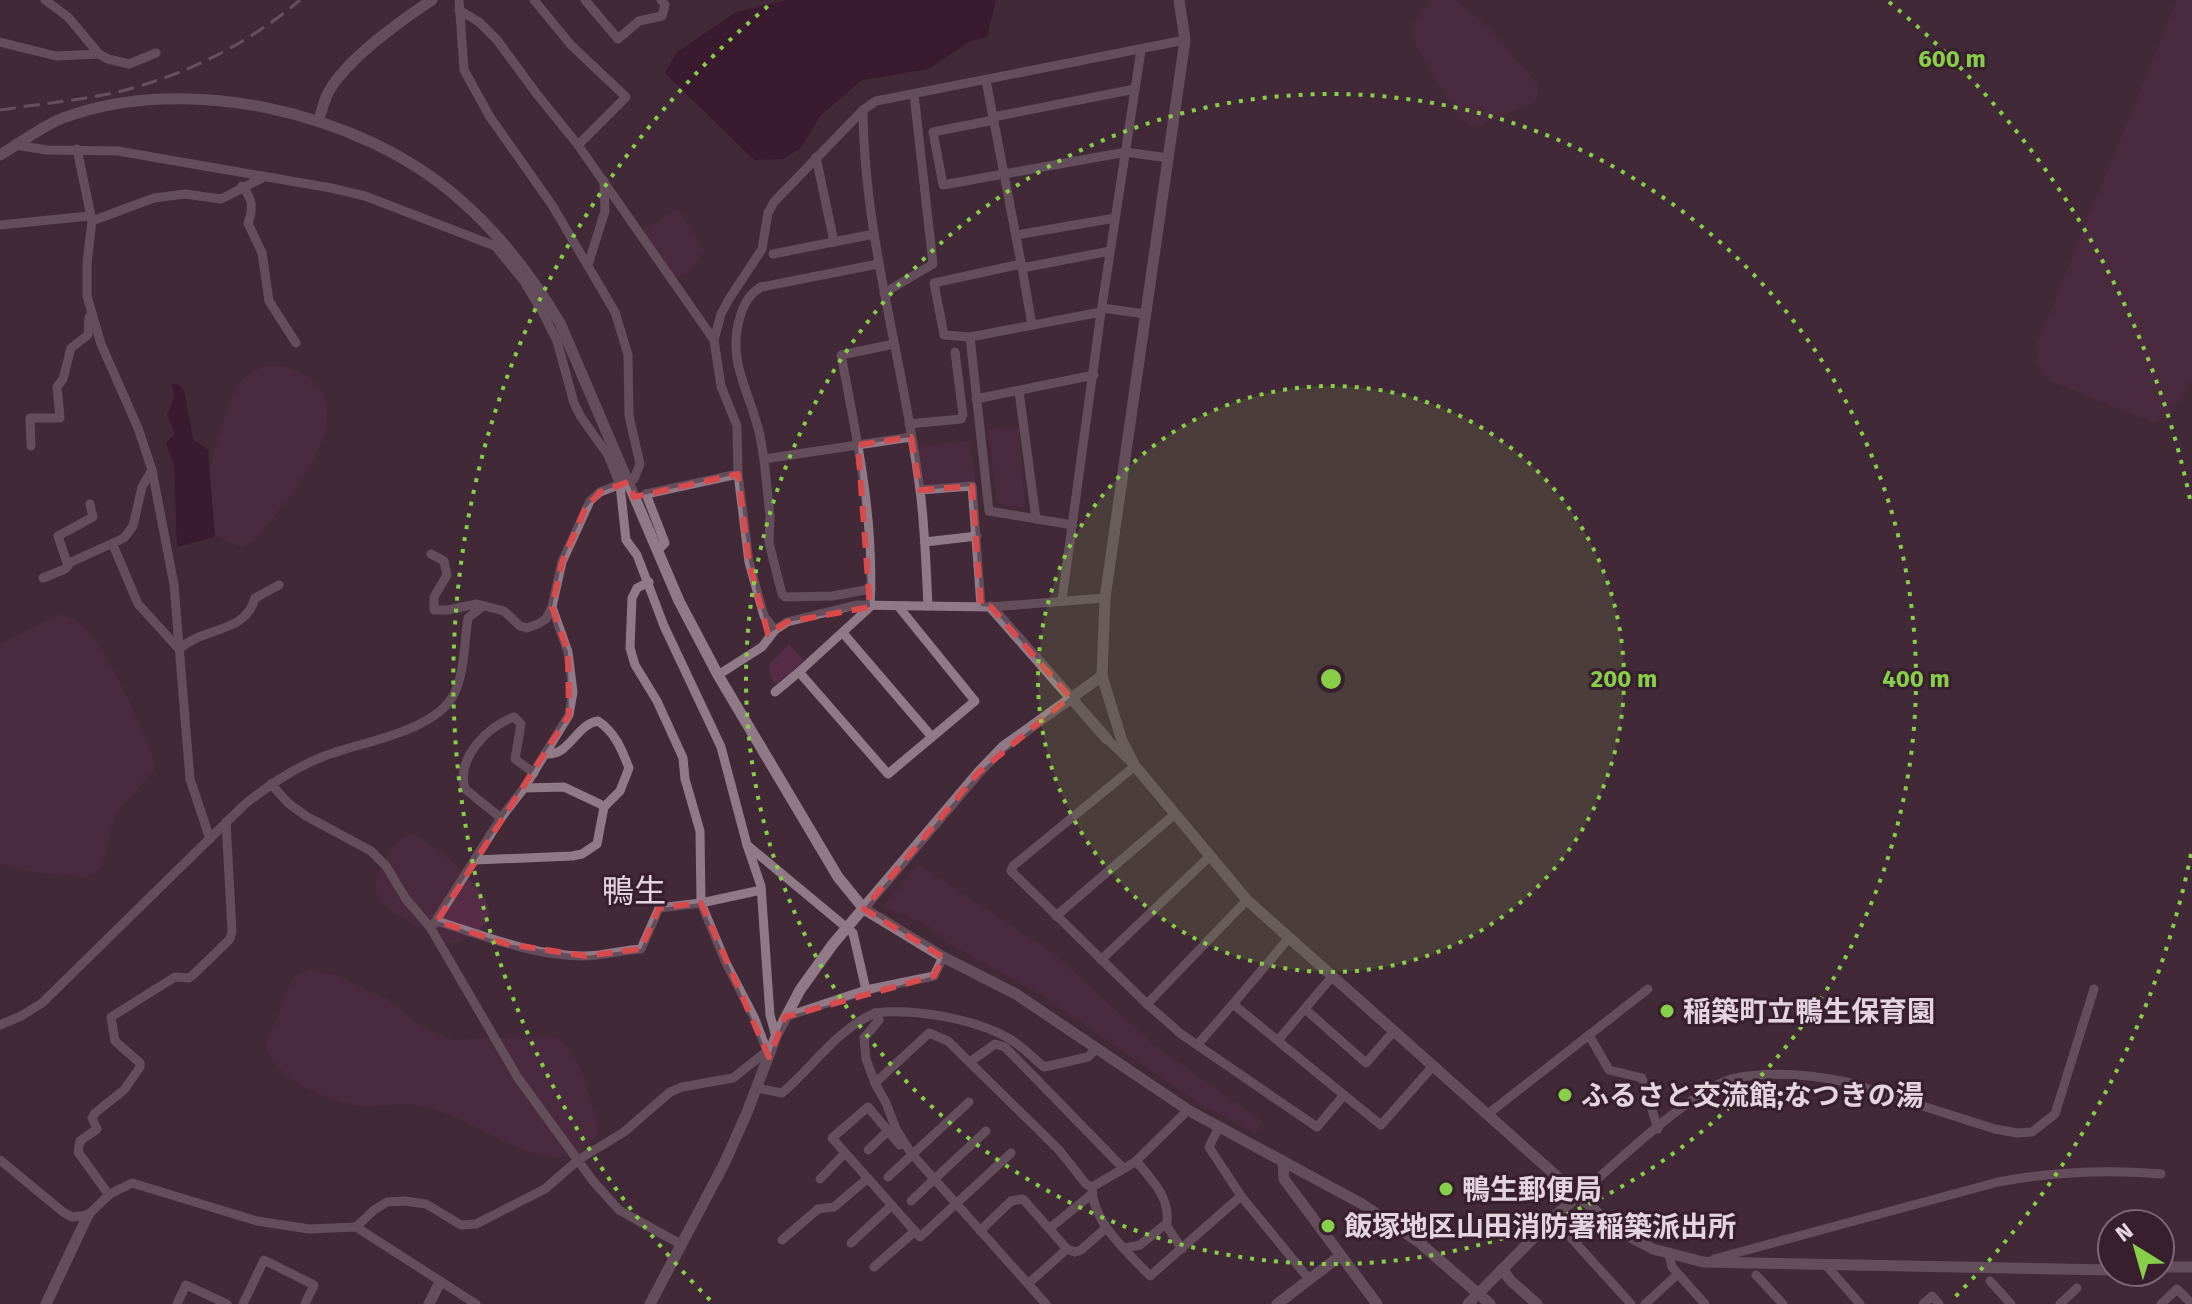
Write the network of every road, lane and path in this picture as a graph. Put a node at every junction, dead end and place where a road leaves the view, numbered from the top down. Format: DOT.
graph roads {
  1 [pos="45,0"];
  2 [pos="432,0"];
  3 [pos="534,0"];
  4 [pos="585,0"];
  5 [pos="661,0"];
  6 [pos="1179,0"];
  7 [pos="459,5"];
  8 [pos="1185,40"];
  9 [pos="0,42"];
  10 [pos="1141,50"];
  11 [pos="156,53"];
  12 [pos="99,54"];
  13 [pos="986,80"];
  14 [pos="1135,89"];
  15 [pos="914,94"];
  16 [pos="863,110"];
  17 [pos="993,118"];
  18 [pos="318,121"];
  19 [pos="15,145"];
  20 [pos="578,145"];
  21 [pos="77,149"];
  22 [pos="1126,152"];
  23 [pos="0,155"];
  24 [pos="816,157"];
  25 [pos="1168,158"];
  26 [pos="1004,174"];
  27 [pos="266,176"];
  28 [pos="604,178"];
  29 [pos="242,186"];
  30 [pos="90,218"];
  31 [pos="1115,218"];
  32 [pos="0,225"];
  33 [pos="874,234"];
  34 [pos="1016,235"];
  35 [pos="834,242"];
  36 [pos="1110,251"];
  37 [pos="773,254"];
  38 [pos="878,264"];
  39 [pos="588,265"];
  40 [pos="1022,266"];
  41 [pos="884,293"];
  42 [pos="1102,310"];
  43 [pos="91,312"];
  44 [pos="1145,314"];
  45 [pos="1032,325"];
  46 [pos="970,337"];
  47 [pos="714,340"];
  48 [pos="296,343"];
  49 [pos="894,344"];
  50 [pos="955,352"];
  51 [pos="1094,375"];
  52 [pos="1019,391"];
  53 [pos="976,399"];
  54 [pos="909,424"];
  55 [pos="911,437"];
  56 [pos="858,445"];
  57 [pos="31,446"];
  58 [pos="764,459"];
  59 [pos="152,470"];
  60 [pos="738,474"];
  61 [pos="624,483"];
  62 [pos="920,490"];
  63 [pos="90,504"];
  64 [pos="1036,519"];
  65 [pos="1073,525"];
  66 [pos="977,536"];
  67 [pos="925,542"];
  68 [pos="113,545"];
  69 [pos="657,551"];
  70 [pos="431,554"];
  71 [pos="68,566"];
  72 [pos="43,578"];
  73 [pos="649,582"];
  74 [pos="279,585"];
  75 [pos="871,589"];
  76 [pos="677,597"];
  77 [pos="1105,598"];
  78 [pos="1062,600"];
  79 [pos="483,606"];
  80 [pos="898,606"];
  81 [pos="928,606"];
  82 [pos="986,606"];
  83 [pos="552,607"];
  84 [pos="658,607"];
  85 [pos="870,607"];
  86 [pos="775,630"];
  87 [pos="843,633"];
  88 [pos="179,649"];
  89 [pos="799,672"];
  90 [pos="718,675"];
  91 [pos="1102,676"];
  92 [pos="775,692"];
  93 [pos="1070,697"];
  94 [pos="1119,735"];
  95 [pos="932,737"];
  96 [pos="1107,739"];
  97 [pos="1125,747"];
  98 [pos="546,754"];
  99 [pos="1135,766"];
  100 [pos="534,773"];
  101 [pos="271,784"];
  102 [pos="524,788"];
  103 [pos="604,807"];
  104 [pos="1175,814"];
  105 [pos="501,818"];
  106 [pos="226,822"];
  107 [pos="210,839"];
  108 [pos="747,845"];
  109 [pos="1210,856"];
  110 [pos="475,860"];
  111 [pos="761,890"];
  112 [pos="1247,900"];
  113 [pos="701,903"];
  114 [pos="864,909"];
  115 [pos="1056,916"];
  116 [pos="434,924"];
  117 [pos="848,927"];
  118 [pos="1288,939"];
  119 [pos="943,957"];
  120 [pos="1101,960"];
  121 [pos="1331,978"];
  122 [pos="1648,989"];
  123 [pos="2094,989"];
  124 [pos="866,990"];
  125 [pos="1147,1004"];
  126 [pos="1233,1004"];
  127 [pos="1305,1009"];
  128 [pos="875,1013"];
  129 [pos="785,1017"];
  130 [pos="0,1025"];
  131 [pos="1393,1032"];
  132 [pos="1589,1035"];
  133 [pos="776,1037"];
  134 [pos="1279,1039"];
  135 [pos="1198,1044"];
  136 [pos="1097,1048"];
  137 [pos="768,1054"];
  138 [pos="970,1062"];
  139 [pos="1433,1066"];
  140 [pos="875,1083"];
  141 [pos="757,1088"];
  142 [pos="1344,1095"];
  143 [pos="969,1102"];
  144 [pos="1188,1110"];
  145 [pos="1488,1114"];
  146 [pos="1219,1127"];
  147 [pos="1658,1129"];
  148 [pos="888,1131"];
  149 [pos="986,1131"];
  150 [pos="868,1150"];
  151 [pos="845,1153"];
  152 [pos="911,1153"];
  153 [pos="1011,1153"];
  154 [pos="0,1160"];
  155 [pos="578,1160"];
  156 [pos="1136,1161"];
  157 [pos="1283,1161"];
  158 [pos="1123,1168"];
  159 [pos="2161,1174"];
  160 [pos="888,1177"];
  161 [pos="868,1178"];
  162 [pos="820,1179"];
  163 [pos="933,1179"];
  164 [pos="1092,1190"];
  165 [pos="109,1195"];
  166 [pos="1241,1196"];
  167 [pos="1578,1196"];
  168 [pos="911,1201"];
  169 [pos="892,1205"];
  170 [pos="955,1205"];
  171 [pos="88,1215"];
  172 [pos="1166,1225"];
  173 [pos="356,1227"];
  174 [pos="1050,1228"];
  175 [pos="1106,1228"];
  176 [pos="1563,1229"];
  177 [pos="915,1231"];
  178 [pos="980,1231"];
  179 [pos="782,1240"];
  180 [pos="851,1243"];
  181 [pos="682,1245"];
  182 [pos="1125,1248"];
  183 [pos="1067,1249"];
  184 [pos="1182,1249"];
  185 [pos="1669,1254"];
  186 [pos="1340,1256"];
  187 [pos="1703,1262"];
  188 [pos="1825,1264"];
  189 [pos="874,1267"];
  190 [pos="1502,1269"];
  191 [pos="2096,1270"];
  192 [pos="1678,1274"];
  193 [pos="1756,1275"];
  194 [pos="1309,1279"];
  195 [pos="1990,1281"];
  196 [pos="440,1282"];
  197 [pos="1029,1283"];
  198 [pos="2077,1288"];
  199 [pos="1480,1294"];
  200 [pos="46,1304"];
  201 [pos="177,1304"];
  202 [pos="227,1304"];
  203 [pos="243,1304"];
  204 [pos="305,1304"];
  205 [pos="429,1304"];
  206 [pos="476,1304"];
  207 [pos="650,1304"];
  208 [pos="1046,1304"];
  209 [pos="1277,1304"];
  210 [pos="1377,1304"];
  211 [pos="1468,1304"];
  212 [pos="1490,1304"];
  213 [pos="1537,1304"];
  214 [pos="1631,1304"];
  215 [pos="1645,1304"];
  216 [pos="1705,1304"];
  217 [pos="1783,1304"];
  218 [pos="1860,1304"];
  219 [pos="1923,1304"];
  220 [pos="1939,1304"];
  221 [pos="2011,1304"];
  222 [pos="2060,1304"];
  223 [pos="2161,1304"];
  224 [pos="2192,1304"];
  1 -- 12 [label="street"];
  2 -- 18 [label="street"];
  3 -- 20 [label="street"];
  4 -- 5 [label="street"];
  6 -- 8 [label="street"];
  7 -- 20 [label="street"];
  7 -- 39 [label="street"];
  8 -- 10 [label="street"];
  8 -- 25 [label="street"];
  9 -- 12 [label="street"];
  10 -- 13 [label="street"];
  10 -- 14 [label="street"];
  11 -- 12 [label="street"];
  13 -- 15 [label="street"];
  13 -- 17 [label="street"];
  14 -- 17 [label="street"];
  14 -- 22 [label="street"];
  15 -- 16 [label="street"];
  15 -- 41 [label="street"];
  16 -- 24 [label="street"];
  16 -- 33 [label="street"];
  17 -- 26 [label="street"];
  17 -- 26 [label="street"];
  18 -- 19 [label="street"];
  18 -- 61 [label="street"];
  19 -- 21 [label="street"];
  19 -- 23 [label="street"];
  20 -- 28 [label="street"];
  21 -- 27 [label="street"];
  21 -- 30 [label="street"];
  22 -- 25 [label="street"];
  22 -- 26 [label="street"];
  22 -- 31 [label="street"];
  24 -- 35 [label="street"];
  24 -- 47 [label="street"];
  25 -- 44 [label="street"];
  26 -- 34 [label="street"];
  27 -- 29 [label="street"];
  27 -- 61 [label="street"];
  28 -- 39 [label="street"];
  28 -- 47 [label="street"];
  29 -- 30 [label="street"];
  29 -- 48 [label="street"];
  30 -- 32 [label="street"];
  30 -- 43 [label="street"];
  31 -- 34 [label="street"];
  31 -- 36 [label="street"];
  33 -- 35 [label="street"];
  33 -- 38 [label="street"];
  34 -- 40 [label="street"];
  35 -- 37 [label="street"];
  36 -- 40 [label="street"];
  36 -- 42 [label="street"];
  38 -- 41 [label="street"];
  38 -- 58 [label="street"];
  39 -- 61 [label="street"];
  40 -- 45 [label="street"];
  40 -- 46 [label="street"];
  41 -- 49 [label="street"];
  42 -- 44 [label="street"];
  42 -- 45 [label="street"];
  42 -- 51 [label="street"];
  43 -- 57 [label="street"];
  43 -- 59 [label="street"];
  44 -- 77 [label="street"];
  45 -- 46 [label="street"];
  46 -- 53 [label="street"];
  47 -- 60 [label="street"];
  49 -- 54 [label="street"];
  49 -- 56 [label="street"];
  50 -- 54 [label="street"];
  51 -- 52 [label="street"];
  51 -- 65 [label="street"];
  52 -- 53 [label="street"];
  52 -- 64 [label="street"];
  53 -- 64 [label="street"];
  54 -- 55 [label="street"];
  55 -- 56 [label="street"];
  55 -- 62 [label="street"];
  56 -- 58 [label="street"];
  56 -- 75 [label="street"];
  58 -- 75 [label="street"];
  59 -- 68 [label="street"];
  59 -- 88 [label="street"];
  60 -- 69 [label="street"];
  60 -- 86 [label="street"];
  61 -- 69 [label="street"];
  61 -- 73 [label="street"];
  61 -- 83 [label="street"];
  62 -- 66 [label="street"];
  62 -- 67 [label="street"];
  63 -- 71 [label="street"];
  64 -- 65 [label="street"];
  65 -- 78 [label="street"];
  66 -- 67 [label="street"];
  66 -- 82 [label="street"];
  67 -- 81 [label="street"];
  68 -- 71 [label="street"];
  68 -- 88 [label="street"];
  69 -- 76 [label="street"];
  70 -- 79 [label="street"];
  71 -- 72 [label="street"];
  73 -- 84 [label="street"];
  73 -- 113 [label="street"];
  74 -- 88 [label="street"];
  75 -- 85 [label="street"];
  76 -- 84 [label="street"];
  76 -- 90 [label="street"];
  77 -- 78 [label="street"];
  77 -- 91 [label="street"];
  78 -- 82 [label="street"];
  79 -- 83 [label="street"];
  79 -- 101 [label="street"];
  80 -- 81 [label="street"];
  80 -- 85 [label="street"];
  80 -- 95 [label="street"];
  81 -- 82 [label="street"];
  82 -- 93 [label="street"];
  83 -- 98 [label="street"];
  84 -- 108 [label="street"];
  85 -- 86 [label="street"];
  85 -- 87 [label="street"];
  86 -- 90 [label="street"];
  87 -- 89 [label="street"];
  87 -- 95 [label="street"];
  88 -- 107 [label="street"];
  89 -- 92 [label="street"];
  89 -- 95 [label="street"];
  90 -- 114 [label="street"];
  91 -- 93 [label="street"];
  91 -- 94 [label="street"];
  93 -- 96 [label="street"];
  93 -- 114 [label="street"];
  94 -- 96 [label="street"];
  94 -- 97 [label="street"];
  96 -- 97 [label="street"];
  96 -- 99 [label="street"];
  97 -- 99 [label="street"];
  98 -- 100 [label="street"];
  98 -- 103 [label="street"];
  99 -- 104 [label="street"];
  99 -- 115 [label="street"];
  100 -- 102 [label="street"];
  100 -- 105 [label="street"];
  101 -- 106 [label="street"];
  101 -- 116 [label="street"];
  102 -- 103 [label="street"];
  102 -- 105 [label="street"];
  103 -- 110 [label="street"];
  104 -- 109 [label="street"];
  104 -- 115 [label="street"];
  105 -- 110 [label="street"];
  106 -- 107 [label="street"];
  106 -- 165 [label="street"];
  107 -- 130 [label="street"];
  108 -- 111 [label="street"];
  108 -- 117 [label="street"];
  109 -- 112 [label="street"];
  109 -- 120 [label="street"];
  110 -- 116 [label="street"];
  111 -- 113 [label="street"];
  111 -- 133 [label="street"];
  112 -- 118 [label="street"];
  112 -- 125 [label="street"];
  113 -- 116 [label="street"];
  113 -- 137 [label="street"];
  114 -- 117 [label="street"];
  114 -- 119 [label="street"];
  115 -- 120 [label="street"];
  116 -- 155 [label="street"];
  117 -- 124 [label="street"];
  117 -- 129 [label="street"];
  118 -- 121 [label="street"];
  118 -- 126 [label="street"];
  119 -- 124 [label="street"];
  119 -- 136 [label="street"];
  120 -- 125 [label="street"];
  121 -- 127 [label="street"];
  121 -- 131 [label="street"];
  122 -- 132 [label="street"];
  123 -- 147 [label="street"];
  124 -- 129 [label="street"];
  125 -- 135 [label="street"];
  126 -- 134 [label="street"];
  126 -- 135 [label="street"];
  127 -- 131 [label="street"];
  127 -- 134 [label="street"];
  128 -- 136 [label="street"];
  128 -- 140 [label="street"];
  128 -- 141 [label="street"];
  129 -- 133 [label="street"];
  131 -- 139 [label="street"];
  132 -- 145 [label="street"];
  132 -- 147 [label="street"];
  133 -- 137 [label="street"];
  134 -- 142 [label="street"];
  135 -- 142 [label="street"];
  136 -- 144 [label="street"];
  137 -- 141 [label="street"];
  137 -- 155 [label="street"];
  138 -- 140 [label="street"];
  138 -- 158 [label="street"];
  138 -- 164 [label="street"];
  139 -- 142 [label="street"];
  139 -- 145 [label="street"];
  140 -- 152 [label="street"];
  141 -- 181 [label="street"];
  143 -- 152 [label="street"];
  144 -- 146 [label="street"];
  144 -- 156 [label="street"];
  145 -- 167 [label="street"];
  146 -- 157 [label="street"];
  146 -- 166 [label="street"];
  147 -- 167 [label="street"];
  148 -- 150 [label="street"];
  148 -- 151 [label="street"];
  148 -- 152 [label="street"];
  149 -- 163 [label="street"];
  151 -- 161 [label="street"];
  151 -- 162 [label="street"];
  152 -- 160 [label="street"];
  152 -- 163 [label="street"];
  153 -- 170 [label="street"];
  154 -- 171 [label="street"];
  155 -- 173 [label="street"];
  155 -- 181 [label="street"];
  156 -- 158 [label="street"];
  156 -- 172 [label="street"];
  157 -- 186 [label="street"];
  157 -- 199 [label="street"];
  158 -- 164 [label="street"];
  159 -- 187 [label="street"];
  161 -- 169 [label="street"];
  161 -- 179 [label="street"];
  163 -- 168 [label="street"];
  163 -- 170 [label="street"];
  164 -- 174 [label="street"];
  164 -- 175 [label="street"];
  165 -- 171 [label="street"];
  165 -- 173 [label="street"];
  166 -- 184 [label="street"];
  166 -- 194 [label="street"];
  167 -- 185 [label="street"];
  167 -- 190 [label="street"];
  169 -- 177 [label="street"];
  169 -- 180 [label="street"];
  170 -- 177 [label="street"];
  170 -- 178 [label="street"];
  171 -- 200 [label="street"];
  172 -- 182 [label="street"];
  172 -- 184 [label="street"];
  173 -- 196 [label="street"];
  174 -- 178 [label="street"];
  174 -- 183 [label="street"];
  175 -- 182 [label="street"];
  175 -- 183 [label="street"];
  176 -- 214 [label="street"];
  177 -- 189 [label="street"];
  178 -- 197 [label="street"];
  181 -- 207 [label="street"];
  182 -- 184 [label="street"];
  183 -- 197 [label="street"];
  185 -- 187 [label="street"];
  185 -- 192 [label="street"];
  186 -- 194 [label="street"];
  186 -- 210 [label="street"];
  187 -- 188 [label="street"];
  188 -- 191 [label="street"];
  188 -- 218 [label="street"];
  190 -- 199 [label="street"];
  190 -- 213 [label="street"];
  192 -- 215 [label="street"];
  192 -- 216 [label="street"];
  193 -- 217 [label="street"];
  194 -- 209 [label="street"];
  195 -- 221 [label="street"];
  196 -- 205 [label="street"];
  196 -- 206 [label="street"];
  197 -- 208 [label="street"];
  198 -- 222 [label="street"];
  199 -- 211 [label="street"];
  199 -- 212 [label="street"];
  201 -- 202 [label="street"];
  203 -- 204 [label="street"];
  219 -- 220 [label="street"];
  223 -- 224 [label="street"];
}
